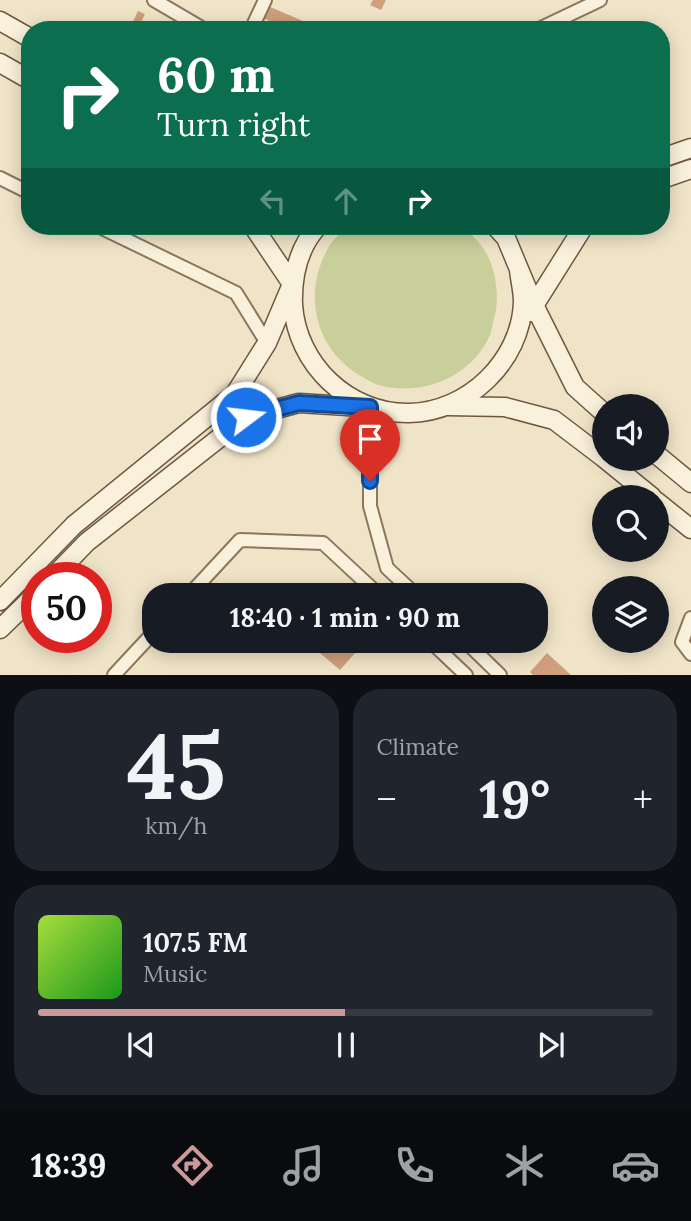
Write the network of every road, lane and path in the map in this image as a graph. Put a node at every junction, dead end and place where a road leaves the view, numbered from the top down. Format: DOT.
graph roads {
  1 [pos="155,0"];
  2 [pos="265,0"];
  3 [pos="600,0"];
  4 [pos="0,21"];
  5 [pos="190,21"];
  6 [pos="255,21"];
  7 [pos="556,21"];
  8 [pos="21,33"];
  9 [pos="0,63"];
  10 [pos="21,75"];
  11 [pos="691,148"];
  12 [pos="670,155"];
  13 [pos="691,169"];
  14 [pos="670,176"];
  15 [pos="0,178"];
  16 [pos="21,188"];
  17 [pos="117,235"];
  18 [pos="259,235"];
  19 [pos="312,235"];
  20 [pos="503,235"];
  21 [pos="578,235"];
  22 [pos="519,270"];
  23 [pos="292,284"];
  24 [pos="534,305"];
  25 [pos="517,332"];
  26 [pos="267,343"];
  27 [pos="592,402"];
  28 [pos="448,406"];
  29 [pos="370,407"];
  30 [pos="592,449"];
  31 [pos="669,465"];
  32 [pos="620,471"];
  33 [pos="691,483"];
  34 [pos="637,485"];
  35 [pos="669,511"];
  36 [pos="691,529"];
  37 [pos="68,562"];
  38 [pos="200,583"];
  39 [pos="366,583"];
  40 [pos="403,583"];
  41 [pos="0,601"];
  42 [pos="21,609"];
  43 [pos="691,618"];
  44 [pos="0,629"];
  45 [pos="142,645"];
  46 [pos="443,653"];
  47 [pos="477,653"];
  48 [pos="691,654"];
  49 [pos="114,675"];
  50 [pos="466,675"];
  51 [pos="500,675"];
  1 -- 5 [label="street"];
  2 -- 6 [label="street"];
  3 -- 7 [label="street"];
  4 -- 8 [label="main road"];
  9 -- 10 [label="main road"];
  11 -- 12 [label="main road"];
  13 -- 14 [label="main road"];
  15 -- 16 [label="street"];
  17 -- 26 [label="street"];
  18 -- 23 [label="main road"];
  19 -- 23 [label="main road"];
  20 -- 22 [label="main road"];
  21 -- 24 [label="main road"];
  22 -- 24 [label="main road"];
  22 -- 25 [label="main road"];
  23 -- 26 [label="main road"];
  23 -- 29 [label="main road"];
  24 -- 25 [label="main road"];
  24 -- 27 [label="main road"];
  25 -- 28 [label="main road"];
  26 -- 41 [label="main road"];
  28 -- 29 [label="main road"];
  28 -- 30 [label="main road"];
  29 -- 37 [label="main road"];
  29 -- 40 [label="street"];
  31 -- 33 [label="main road"];
  32 -- 34 [label="main road"];
  35 -- 36 [label="main road"];
  38 -- 39 [label="street"];
  42 -- 44 [label="main road"];
  43 -- 48 [label="street"];
  45 -- 49 [label="street"];
  46 -- 50 [label="street"];
  47 -- 51 [label="street"];
}
